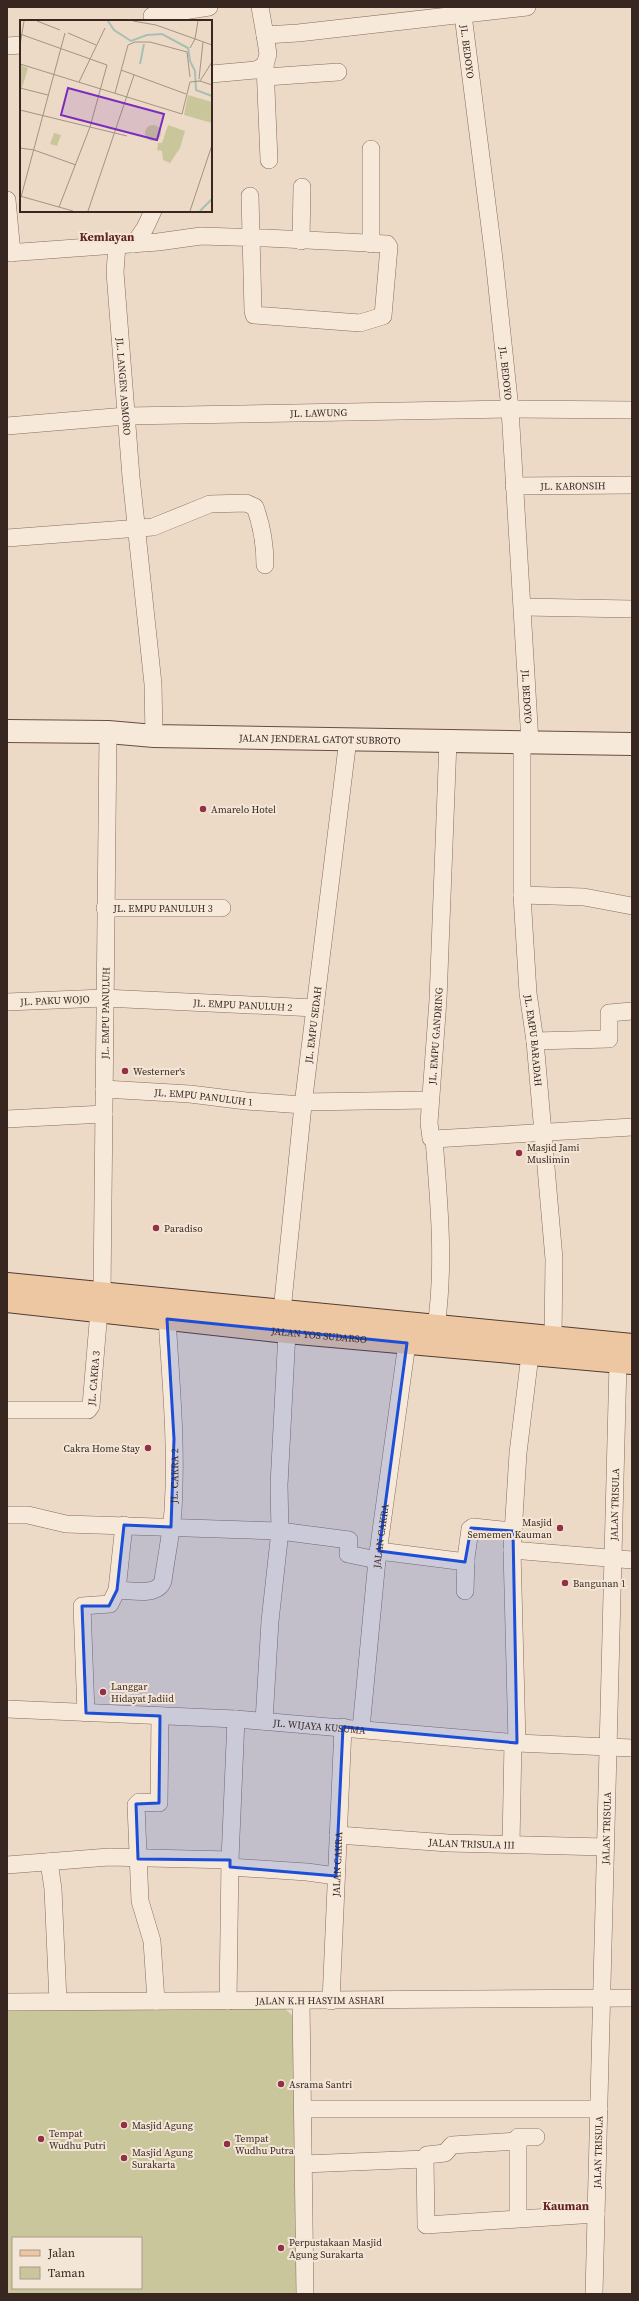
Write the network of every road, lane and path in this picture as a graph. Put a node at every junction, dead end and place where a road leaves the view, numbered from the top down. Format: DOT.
graph roads {
  1 [pos="209,7"];
  2 [pos="260,7"];
  3 [pos="527,7"];
  4 [pos="462,10"];
  5 [pos="152,15"];
  6 [pos="265,35"];
  7 [pos="20,45"];
  8 [pos="7,46"];
  9 [pos="266,71"];
  10 [pos="338,72"];
  11 [pos="212,74"];
  12 [pos="371,149"];
  13 [pos="269,160"];
  14 [pos="302,187"];
  15 [pos="250,196"];
  16 [pos="7,200"];
  17 [pos="153,212"];
  18 [pos="251,238"];
  19 [pos="300,241"];
  20 [pos="371,244"];
  21 [pos="125,245"];
  22 [pos="10,253"];
  23 [pos="510,409"];
  24 [pos="632,410"];
  25 [pos="126,416"];
  26 [pos="7,426"];
  27 [pos="632,485"];
  28 [pos="514,486"];
  29 [pos="138,528"];
  30 [pos="7,538"];
  31 [pos="265,564"];
  32 [pos="523,607"];
  33 [pos="632,609"];
  34 [pos="7,731"];
  35 [pos="108,732"];
  36 [pos="154,736"];
  37 [pos="348,739"];
  38 [pos="448,741"];
  39 [pos="526,742"];
  40 [pos="632,744"];
  41 [pos="522,895"];
  42 [pos="632,906"];
  43 [pos="105,908"];
  44 [pos="222,908"];
  45 [pos="104,998"];
  46 [pos="170,1001"];
  47 [pos="7,1002"];
  48 [pos="315,1008"];
  49 [pos="632,1011"];
  50 [pos="535,1041"];
  51 [pos="104,1089"];
  52 [pos="430,1100"];
  53 [pos="303,1104"];
  54 [pos="104,1114"];
  55 [pos="7,1119"];
  56 [pos="632,1127"];
  57 [pos="544,1132"];
  58 [pos="434,1139"];
  59 [pos="7,1284"];
  60 [pos="7,1301"];
  61 [pos="101,1302"];
  62 [pos="286,1318"];
  63 [pos="167,1319"];
  64 [pos="436,1327"];
  65 [pos="553,1338"];
  66 [pos="407,1343"];
  67 [pos="632,1345"];
  68 [pos="530,1355"];
  69 [pos="625,1363"];
  70 [pos="7,1410"];
  71 [pos="7,1515"];
  72 [pos="124,1525"];
  73 [pos="171,1527"];
  74 [pos="280,1531"];
  75 [pos="513,1531"];
  76 [pos="512,1550"];
  77 [pos="378,1556"];
  78 [pos="612,1558"];
  79 [pos="632,1560"];
  80 [pos="466,1562"];
  81 [pos="117,1590"];
  82 [pos="465,1591"];
  83 [pos="7,1709"];
  84 [pos="86,1713"];
  85 [pos="160,1716"];
  86 [pos="236,1719"];
  87 [pos="264,1721"];
  88 [pos="343,1727"];
  89 [pos="360,1729"];
  90 [pos="515,1742"];
  91 [pos="608,1747"];
  92 [pos="632,1748"];
  93 [pos="338,1835"];
  94 [pos="510,1844"];
  95 [pos="605,1847"];
  96 [pos="138,1859"];
  97 [pos="49,1862"];
  98 [pos="7,1864"];
  99 [pos="230,1864"];
  100 [pos="336,1876"];
  101 [pos="602,1998"];
  102 [pos="632,1998"];
  103 [pos="58,2001"];
  104 [pos="156,2001"];
  105 [pos="228,2001"];
  106 [pos="301,2001"];
  107 [pos="331,2001"];
  108 [pos="7,2002"];
  109 [pos="303,2109"];
  110 [pos="599,2109"];
  111 [pos="536,2136"];
  112 [pos="518,2141"];
  113 [pos="425,2159"];
  114 [pos="304,2164"];
  115 [pos="596,2214"];
  116 [pos="518,2218"];
  117 [pos="305,2294"];
  118 [pos="594,2294"];
  1 -- 5 [label="street"];
  2 -- 6 [label="street"];
  3 -- 4 [label="street"];
  4 -- 6 [label="street"];
  4 -- 23 [label="street, JL. BEDOYO"];
  6 -- 9 [label="street"];
  7 -- 8 [label="street"];
  9 -- 10 [label="street"];
  9 -- 11 [label="street"];
  9 -- 13 [label="street"];
  12 -- 20 [label="street"];
  14 -- 19 [label="street"];
  15 -- 18 [label="street"];
  16 -- 22 [label="street"];
  17 -- 21 [label="street"];
  18 -- 19 [label="street"];
  18 -- 20 [label="street"];
  18 -- 21 [label="street"];
  19 -- 20 [label="street"];
  21 -- 22 [label="street"];
  21 -- 25 [label="street, JL. LANGEN ASMORO"];
  23 -- 24 [label="street, JL. LAWUNG"];
  23 -- 25 [label="street, JL. LAWUNG"];
  23 -- 28 [label="street, JL. BEDOYO"];
  25 -- 26 [label="street, JL. LAWUNG"];
  25 -- 29 [label="street, JL. LANGEN ASMORO"];
  27 -- 28 [label="street, JL. KARONSIH"];
  28 -- 32 [label="street, JL. BEDOYO"];
  29 -- 30 [label="street"];
  29 -- 31 [label="street"];
  29 -- 36 [label="street, JL. LANGEN ASMORO"];
  32 -- 33 [label="street"];
  32 -- 39 [label="street, JL. BEDOYO"];
  34 -- 35 [label="main road, JALAN JENDERAL GATOT SUBROTO"];
  35 -- 36 [label="main road, JALAN JENDERAL GATOT SUBROTO"];
  35 -- 43 [label="street, JL. EMPU PANULUH"];
  36 -- 37 [label="main road, JALAN JENDERAL GATOT SUBROTO"];
  37 -- 38 [label="main road, JALAN JENDERAL GATOT SUBROTO"];
  37 -- 48 [label="street, JL. EMPU SEDAH"];
  38 -- 39 [label="main road, JALAN JENDERAL GATOT SUBROTO"];
  38 -- 52 [label="street, JL. EMPU GANDRING"];
  39 -- 40 [label="main road, JALAN JENDERAL GATOT SUBROTO"];
  39 -- 41 [label="street, JL. EMPU BARADAH"];
  41 -- 42 [label="street"];
  41 -- 50 [label="street, JL. EMPU BARADAH"];
  43 -- 44 [label="street, JL. EMPU PANULUH 3"];
  43 -- 45 [label="street, JL. EMPU PANULUH"];
  45 -- 46 [label="street, JL. PAKU WOJO"];
  45 -- 47 [label="street, JL. PAKU WOJO"];
  45 -- 51 [label="street, JL. EMPU PANULUH"];
  46 -- 48 [label="street, JL. EMPU PANULUH 2"];
  48 -- 53 [label="street, JL. EMPU SEDAH"];
  49 -- 50 [label="street"];
  50 -- 57 [label="street, JL. EMPU BARADAH"];
  51 -- 53 [label="street, JL. EMPU PANULUH 1"];
  51 -- 54 [label="street, JL. EMPU PANULUH"];
  52 -- 53 [label="street, JL. EMPU PANULUH 1"];
  52 -- 58 [label="street, JL. EMPU GANDRING"];
  53 -- 62 [label="street, JL. EMPU SEDAH"];
  54 -- 55 [label="street"];
  54 -- 61 [label="street, JL. EMPU PANULUH"];
  56 -- 57 [label="street"];
  57 -- 58 [label="street"];
  57 -- 65 [label="street, JL. EMPU BARADAH"];
  58 -- 64 [label="street, JL. EMPU GANDRING"];
  59 -- 61 [label="main road, JALAN YOS SUDARSO"];
  60 -- 61 [label="main road, JALAN YOS SUDARSO"];
  61 -- 62 [label="main road, JALAN YOS SUDARSO"];
  61 -- 63 [label="main road, JALAN YOS SUDARSO"];
  61 -- 70 [label="street, JL. CAKRA 3"];
  62 -- 63 [label="main road, JALAN YOS SUDARSO"];
  62 -- 64 [label="main road, JALAN YOS SUDARSO"];
  62 -- 66 [label="main road, JALAN YOS SUDARSO"];
  62 -- 74 [label="street, JL. EMPU SEDAH"];
  63 -- 73 [label="street, JL. CAKRA 2"];
  64 -- 65 [label="main road, JALAN YOS SUDARSO"];
  65 -- 67 [label="main road, JALAN YOS SUDARSO"];
  66 -- 68 [label="main road, JALAN YOS SUDARSO"];
  66 -- 77 [label="street, JALAN CAKRA"];
  68 -- 69 [label="main road, JALAN YOS SUDARSO"];
  68 -- 75 [label="street"];
  69 -- 78 [label="street, JALAN TRISULA"];
  71 -- 72 [label="street"];
  72 -- 73 [label="street"];
  72 -- 81 [label="street"];
  73 -- 74 [label="street"];
  73 -- 81 [label="street, JL. CAKRA 2"];
  74 -- 77 [label="street"];
  74 -- 87 [label="street, JL. EMPU SEDAH"];
  75 -- 76 [label="street"];
  75 -- 80 [label="street"];
  76 -- 78 [label="street"];
  76 -- 90 [label="street"];
  77 -- 80 [label="street"];
  77 -- 89 [label="street, JALAN CAKRA"];
  78 -- 79 [label="street"];
  78 -- 91 [label="street, JALAN TRISULA"];
  80 -- 82 [label="street"];
  81 -- 84 [label="street"];
  83 -- 84 [label="street, JL. WIJAYA KUSUMA"];
  84 -- 85 [label="street, JL. WIJAYA KUSUMA"];
  85 -- 86 [label="street, JL. WIJAYA KUSUMA"];
  85 -- 96 [label="street"];
  86 -- 87 [label="street, JL. WIJAYA KUSUMA"];
  86 -- 99 [label="street"];
  87 -- 88 [label="street, JL. WIJAYA KUSUMA"];
  88 -- 89 [label="street, JL. WIJAYA KUSUMA"];
  88 -- 93 [label="street, JALAN CAKRA"];
  89 -- 90 [label="street, JL. WIJAYA KUSUMA"];
  90 -- 91 [label="street, JL. WIJAYA KUSUMA"];
  90 -- 94 [label="street"];
  91 -- 92 [label="street, JL. WIJAYA KUSUMA"];
  91 -- 95 [label="street, JALAN TRISULA"];
  93 -- 94 [label="street, JALAN TRISULA III"];
  93 -- 100 [label="street, JALAN CAKRA"];
  94 -- 95 [label="street, JALAN TRISULA III"];
  95 -- 101 [label="street, JALAN TRISULA"];
  96 -- 97 [label="street"];
  96 -- 99 [label="street"];
  96 -- 104 [label="street"];
  97 -- 98 [label="street"];
  97 -- 103 [label="street"];
  99 -- 100 [label="street"];
  99 -- 105 [label="street"];
  100 -- 107 [label="street, JALAN CAKRA"];
  101 -- 102 [label="street, JALAN K.H HASYIM ASHARI"];
  101 -- 107 [label="street, JALAN K.H HASYIM ASHARI"];
  101 -- 110 [label="street, JALAN TRISULA"];
  103 -- 104 [label="street, JALAN K.H HASYIM ASHARI"];
  103 -- 108 [label="street, JALAN K.H HASYIM ASHARI"];
  104 -- 105 [label="street, JALAN K.H HASYIM ASHARI"];
  105 -- 106 [label="street, JALAN K.H HASYIM ASHARI"];
  106 -- 107 [label="street, JALAN K.H HASYIM ASHARI"];
  106 -- 109 [label="street"];
  109 -- 110 [label="street"];
  109 -- 114 [label="street"];
  110 -- 115 [label="street, JALAN TRISULA"];
  111 -- 112 [label="street"];
  112 -- 113 [label="street"];
  112 -- 116 [label="street"];
  113 -- 114 [label="street"];
  113 -- 116 [label="street"];
  114 -- 117 [label="street"];
  115 -- 116 [label="street"];
  115 -- 118 [label="street, JALAN TRISULA"];
}
